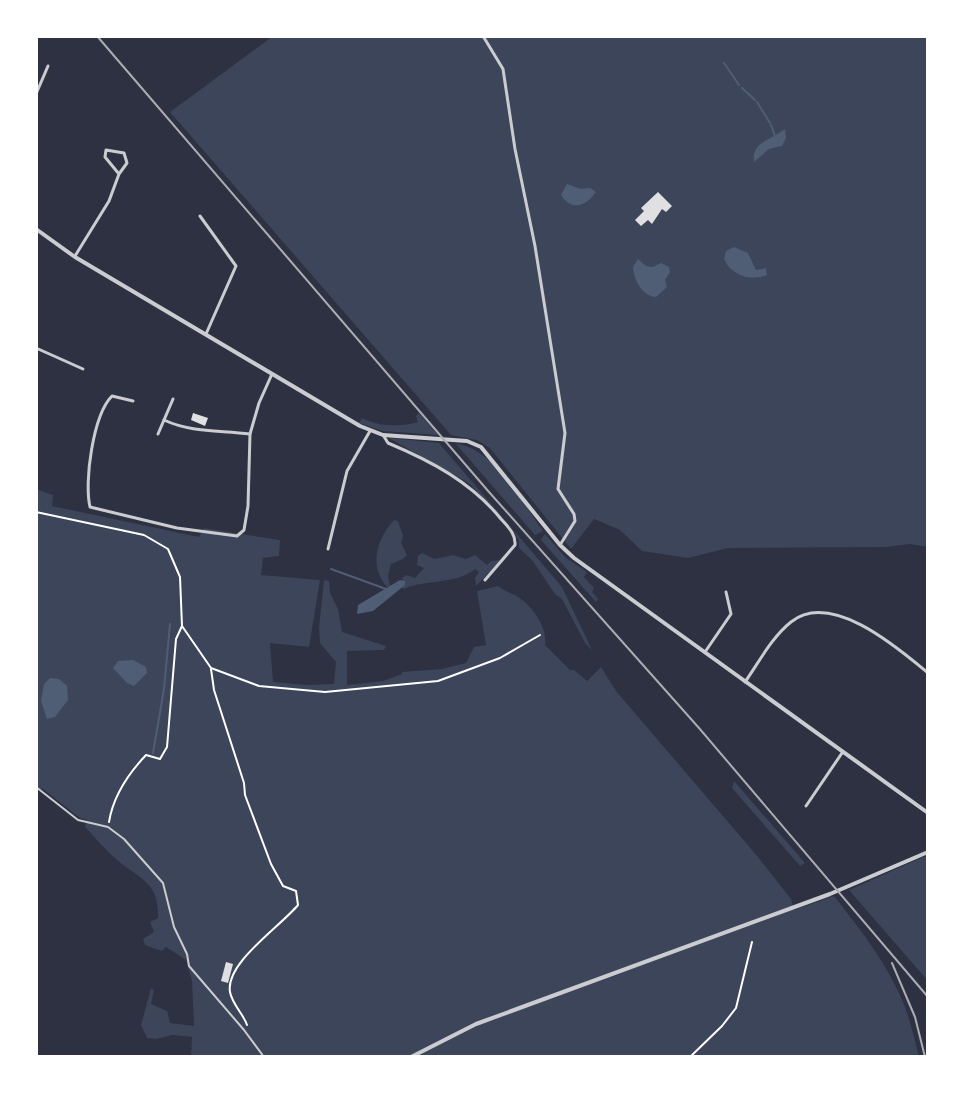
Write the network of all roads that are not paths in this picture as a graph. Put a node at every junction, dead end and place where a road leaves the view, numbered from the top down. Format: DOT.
graph roads {
  1 [pos="483,36"];
  2 [pos="48,66"];
  3 [pos="36,94"];
  4 [pos="119,174"];
  5 [pos="200,216"];
  6 [pos="36,229"];
  7 [pos="75,257"];
  8 [pos="206,336"];
  9 [pos="36,348"];
  10 [pos="83,369"];
  11 [pos="272,374"];
  12 [pos="173,399"];
  13 [pos="133,401"];
  14 [pos="164,420"];
  15 [pos="370,431"];
  16 [pos="158,434"];
  17 [pos="250,434"];
  18 [pos="383,435"];
  19 [pos="560,545"];
  20 [pos="328,549"];
  21 [pos="485,580"];
  22 [pos="726,592"];
  23 [pos="704,653"];
  24 [pos="928,673"];
  25 [pos="745,682"];
  26 [pos="843,753"];
  27 [pos="36,787"];
  28 [pos="806,806"];
  29 [pos="928,813"];
  30 [pos="928,852"];
  31 [pos="264,1057"];
  32 [pos="411,1057"];
  1 -- 19 [label="street"];
  2 -- 3 [label="street"];
  4 -- 4 [label="street"];
  4 -- 7 [label="street"];
  5 -- 8 [label="street"];
  6 -- 7 [label="street"];
  7 -- 8 [label="street"];
  8 -- 11 [label="street"];
  9 -- 10 [label="street"];
  11 -- 15 [label="street"];
  11 -- 17 [label="street"];
  12 -- 14 [label="street"];
  13 -- 17 [label="street"];
  14 -- 16 [label="street"];
  14 -- 17 [label="street"];
  15 -- 18 [label="street"];
  15 -- 20 [label="street"];
  18 -- 19 [label="street"];
  18 -- 21 [label="street"];
  19 -- 23 [label="street"];
  22 -- 23 [label="street"];
  23 -- 25 [label="street"];
  24 -- 25 [label="street"];
  25 -- 26 [label="street"];
  26 -- 28 [label="street"];
  26 -- 29 [label="street"];
  27 -- 31 [label="lane"];
  30 -- 32 [label="street"];
}
